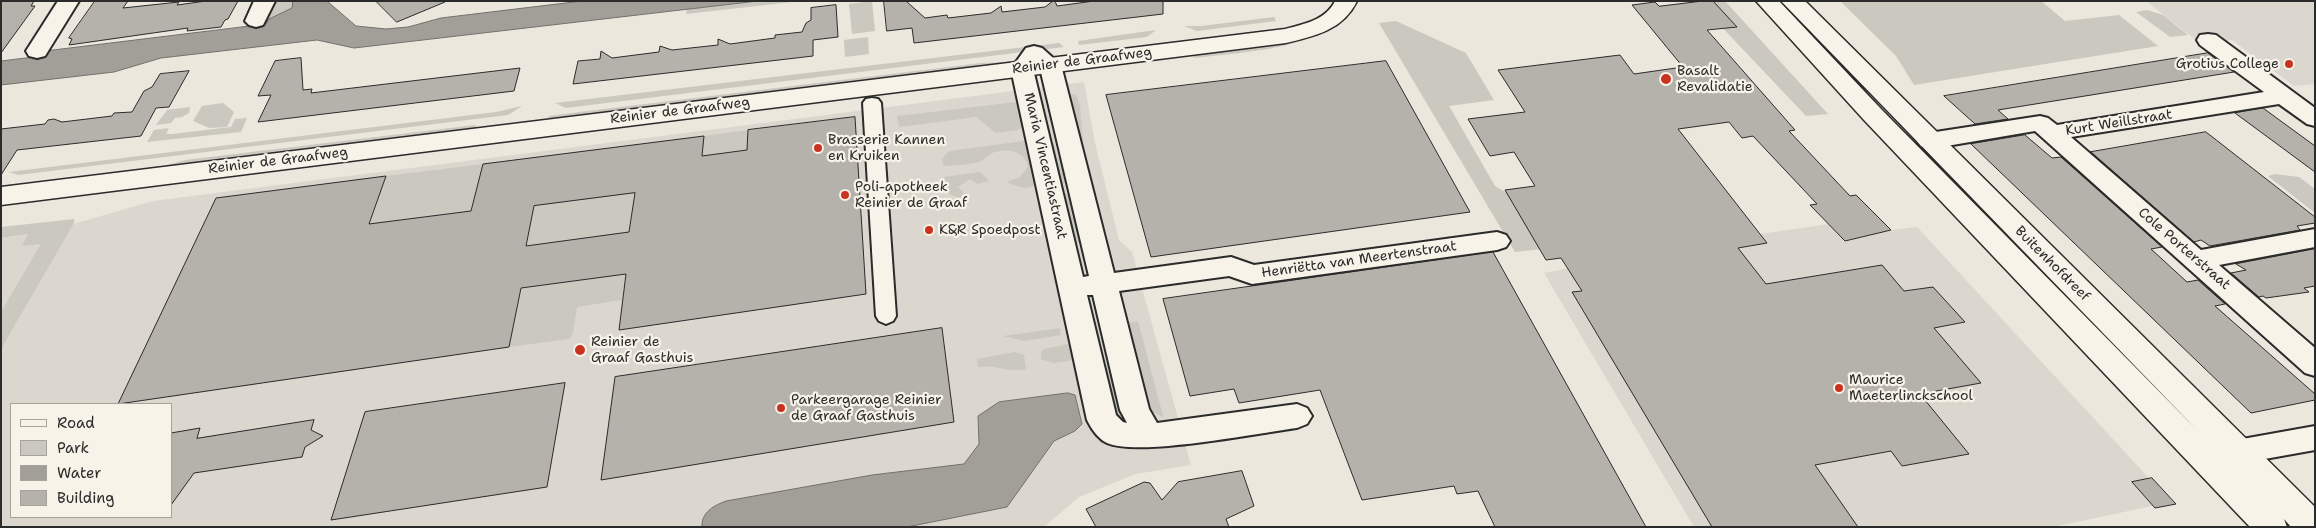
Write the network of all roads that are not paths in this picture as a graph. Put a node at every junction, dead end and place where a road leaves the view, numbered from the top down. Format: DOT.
graph roads {
  1 [pos="69,1"];
  2 [pos="265,1"];
  3 [pos="1339,1"];
  4 [pos="1346,1"];
  5 [pos="1767,1"];
  6 [pos="1792,1"];
  7 [pos="256,21"];
  8 [pos="2208,40"];
  9 [pos="37,51"];
  10 [pos="1035,62"];
  11 [pos="2283,96"];
  12 [pos="872,103"];
  13 [pos="2314,118"];
  14 [pos="2052,134"];
  15 [pos="1929,141"];
  16 [pos="1,179"];
  17 [pos="1,196"];
  18 [pos="2315,238"];
  19 [pos="1497,241"];
  20 [pos="2196,260"];
  21 [pos="1104,284"];
  22 [pos="1073,288"];
  23 [pos="886,316"];
  24 [pos="2315,365"];
  25 [pos="1297,416"];
  26 [pos="1149,436"];
  27 [pos="2315,438"];
  28 [pos="2239,451"];
  29 [pos="2205,458"];
  30 [pos="2271,527"];
  31 [pos="2314,527"];
  1 -- 9 [label="street"];
  2 -- 7 [label="street"];
  3 -- 10 [label="main road, Reinier de Graafweg"];
  4 -- 10 [label="main road, Reinier de Graafweg"];
  5 -- 29 [label="main road, Buitenhofdreef"];
  6 -- 15 [label="main road, Buitenhofdreef"];
  8 -- 11 [label="street"];
  10 -- 16 [label="main road, Reinier de Graafweg"];
  10 -- 17 [label="main road, Reinier de Graafweg"];
  10 -- 21 [label="street, Maria Vincentiastraat"];
  10 -- 22 [label="street, Maria Vincentiastraat"];
  11 -- 13 [label="street"];
  11 -- 14 [label="street, Kurt Weillstraat"];
  12 -- 23 [label="street"];
  14 -- 15 [label="street, Kurt Weillstraat"];
  14 -- 20 [label="street, Cole Porterstraat"];
  15 -- 28 [label="main road, Buitenhofdreef"];
  18 -- 20 [label="street"];
  19 -- 21 [label="street, Henriëtta van Meertenstraat"];
  20 -- 24 [label="street, Cole Porterstraat"];
  21 -- 22 [label="street, Henriëtta van Meertenstraat"];
  21 -- 26 [label="street, Maria Vincentiastraat"];
  22 -- 26 [label="street, Maria Vincentiastraat"];
  25 -- 26 [label="street, Maria Vincentiastraat"];
  27 -- 28 [label="street"];
  28 -- 29 [label="street"];
  28 -- 31 [label="main road, Buitenhofdreef"];
  29 -- 30 [label="main road, Buitenhofdreef"];
}
